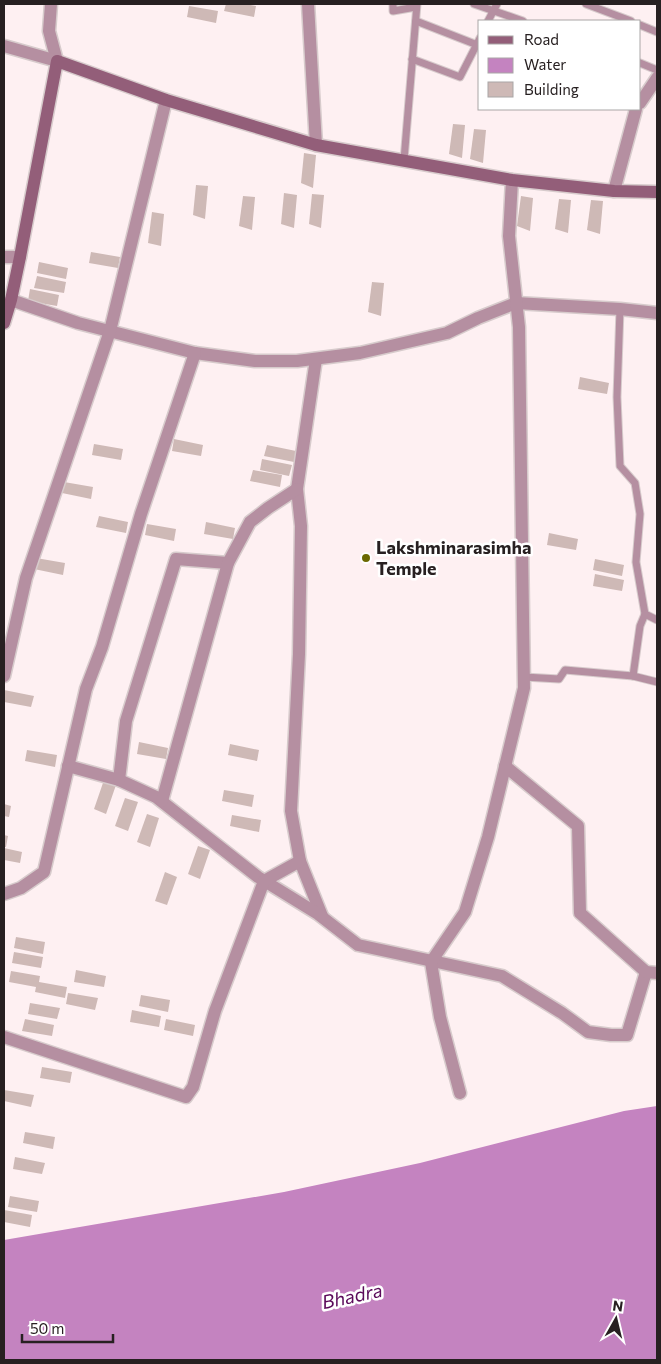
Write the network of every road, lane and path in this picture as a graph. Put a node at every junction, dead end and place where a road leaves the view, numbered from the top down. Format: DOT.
graph roads {
  1 [pos="51,4"];
  2 [pos="308,4"];
  3 [pos="393,4"];
  4 [pos="474,4"];
  5 [pos="586,4"];
  6 [pos="417,6"];
  7 [pos="495,7"];
  8 [pos="488,20"];
  9 [pos="521,20"];
  10 [pos="628,20"];
  11 [pos="416,21"];
  12 [pos="641,25"];
  13 [pos="657,32"];
  14 [pos="478,43"];
  15 [pos="478,45"];
  16 [pos="4,46"];
  17 [pos="412,58"];
  18 [pos="57,61"];
  19 [pos="641,63"];
  20 [pos="657,70"];
  21 [pos="657,78"];
  22 [pos="166,100"];
  23 [pos="641,102"];
  24 [pos="636,110"];
  25 [pos="316,145"];
  26 [pos="404,160"];
  27 [pos="512,180"];
  28 [pos="614,191"];
  29 [pos="657,192"];
  30 [pos="4,257"];
  31 [pos="20,257"];
  32 [pos="11,300"];
  33 [pos="516,303"];
  34 [pos="620,309"];
  35 [pos="657,314"];
  36 [pos="4,323"];
  37 [pos="110,331"];
  38 [pos="196,353"];
  39 [pos="316,358"];
  40 [pos="297,489"];
  41 [pos="228,563"];
  42 [pos="645,614"];
  43 [pos="657,620"];
  44 [pos="4,675"];
  45 [pos="633,676"];
  46 [pos="524,677"];
  47 [pos="657,682"];
  48 [pos="68,766"];
  49 [pos="505,766"];
  50 [pos="119,780"];
  51 [pos="162,801"];
  52 [pos="300,861"];
  53 [pos="264,881"];
  54 [pos="4,894"];
  55 [pos="322,916"];
  56 [pos="432,962"];
  57 [pos="652,973"];
  58 [pos="4,1037"];
  59 [pos="460,1093"];
  1 -- 18 [label="street"];
  2 -- 25 [label="street"];
  3 -- 6 [label="lane"];
  4 -- 7 [label="lane"];
  5 -- 10 [label="lane"];
  6 -- 11 [label="lane"];
  7 -- 8 [label="lane"];
  7 -- 9 [label="lane"];
  11 -- 14 [label="lane"];
  11 -- 17 [label="lane"];
  12 -- 13 [label="lane"];
  15 -- 17 [label="lane"];
  16 -- 18 [label="street"];
  17 -- 26 [label="lane"];
  18 -- 22 [label="main road"];
  18 -- 31 [label="main road"];
  19 -- 20 [label="lane"];
  21 -- 23 [label="street"];
  22 -- 25 [label="main road"];
  22 -- 37 [label="street"];
  24 -- 28 [label="street"];
  25 -- 26 [label="main road"];
  26 -- 27 [label="main road"];
  27 -- 28 [label="main road"];
  27 -- 33 [label="street"];
  28 -- 29 [label="main road"];
  30 -- 31 [label="street"];
  31 -- 32 [label="main road"];
  32 -- 36 [label="main road"];
  32 -- 37 [label="street"];
  33 -- 34 [label="street"];
  33 -- 39 [label="street"];
  33 -- 46 [label="street"];
  34 -- 35 [label="street"];
  34 -- 42 [label="lane"];
  37 -- 38 [label="street"];
  37 -- 44 [label="street"];
  38 -- 39 [label="street"];
  38 -- 48 [label="street"];
  39 -- 40 [label="street"];
  40 -- 41 [label="street"];
  40 -- 52 [label="street"];
  41 -- 50 [label="street"];
  41 -- 51 [label="street"];
  42 -- 43 [label="lane"];
  42 -- 45 [label="lane"];
  45 -- 46 [label="lane"];
  45 -- 47 [label="lane"];
  46 -- 49 [label="street"];
  48 -- 50 [label="street"];
  48 -- 54 [label="street"];
  49 -- 56 [label="street"];
  49 -- 57 [label="street"];
  50 -- 51 [label="street"];
  51 -- 53 [label="street"];
  52 -- 53 [label="street"];
  52 -- 55 [label="street"];
  53 -- 55 [label="street"];
  53 -- 58 [label="street"];
  55 -- 56 [label="street"];
  56 -- 57 [label="street"];
  56 -- 59 [label="street"];
}
